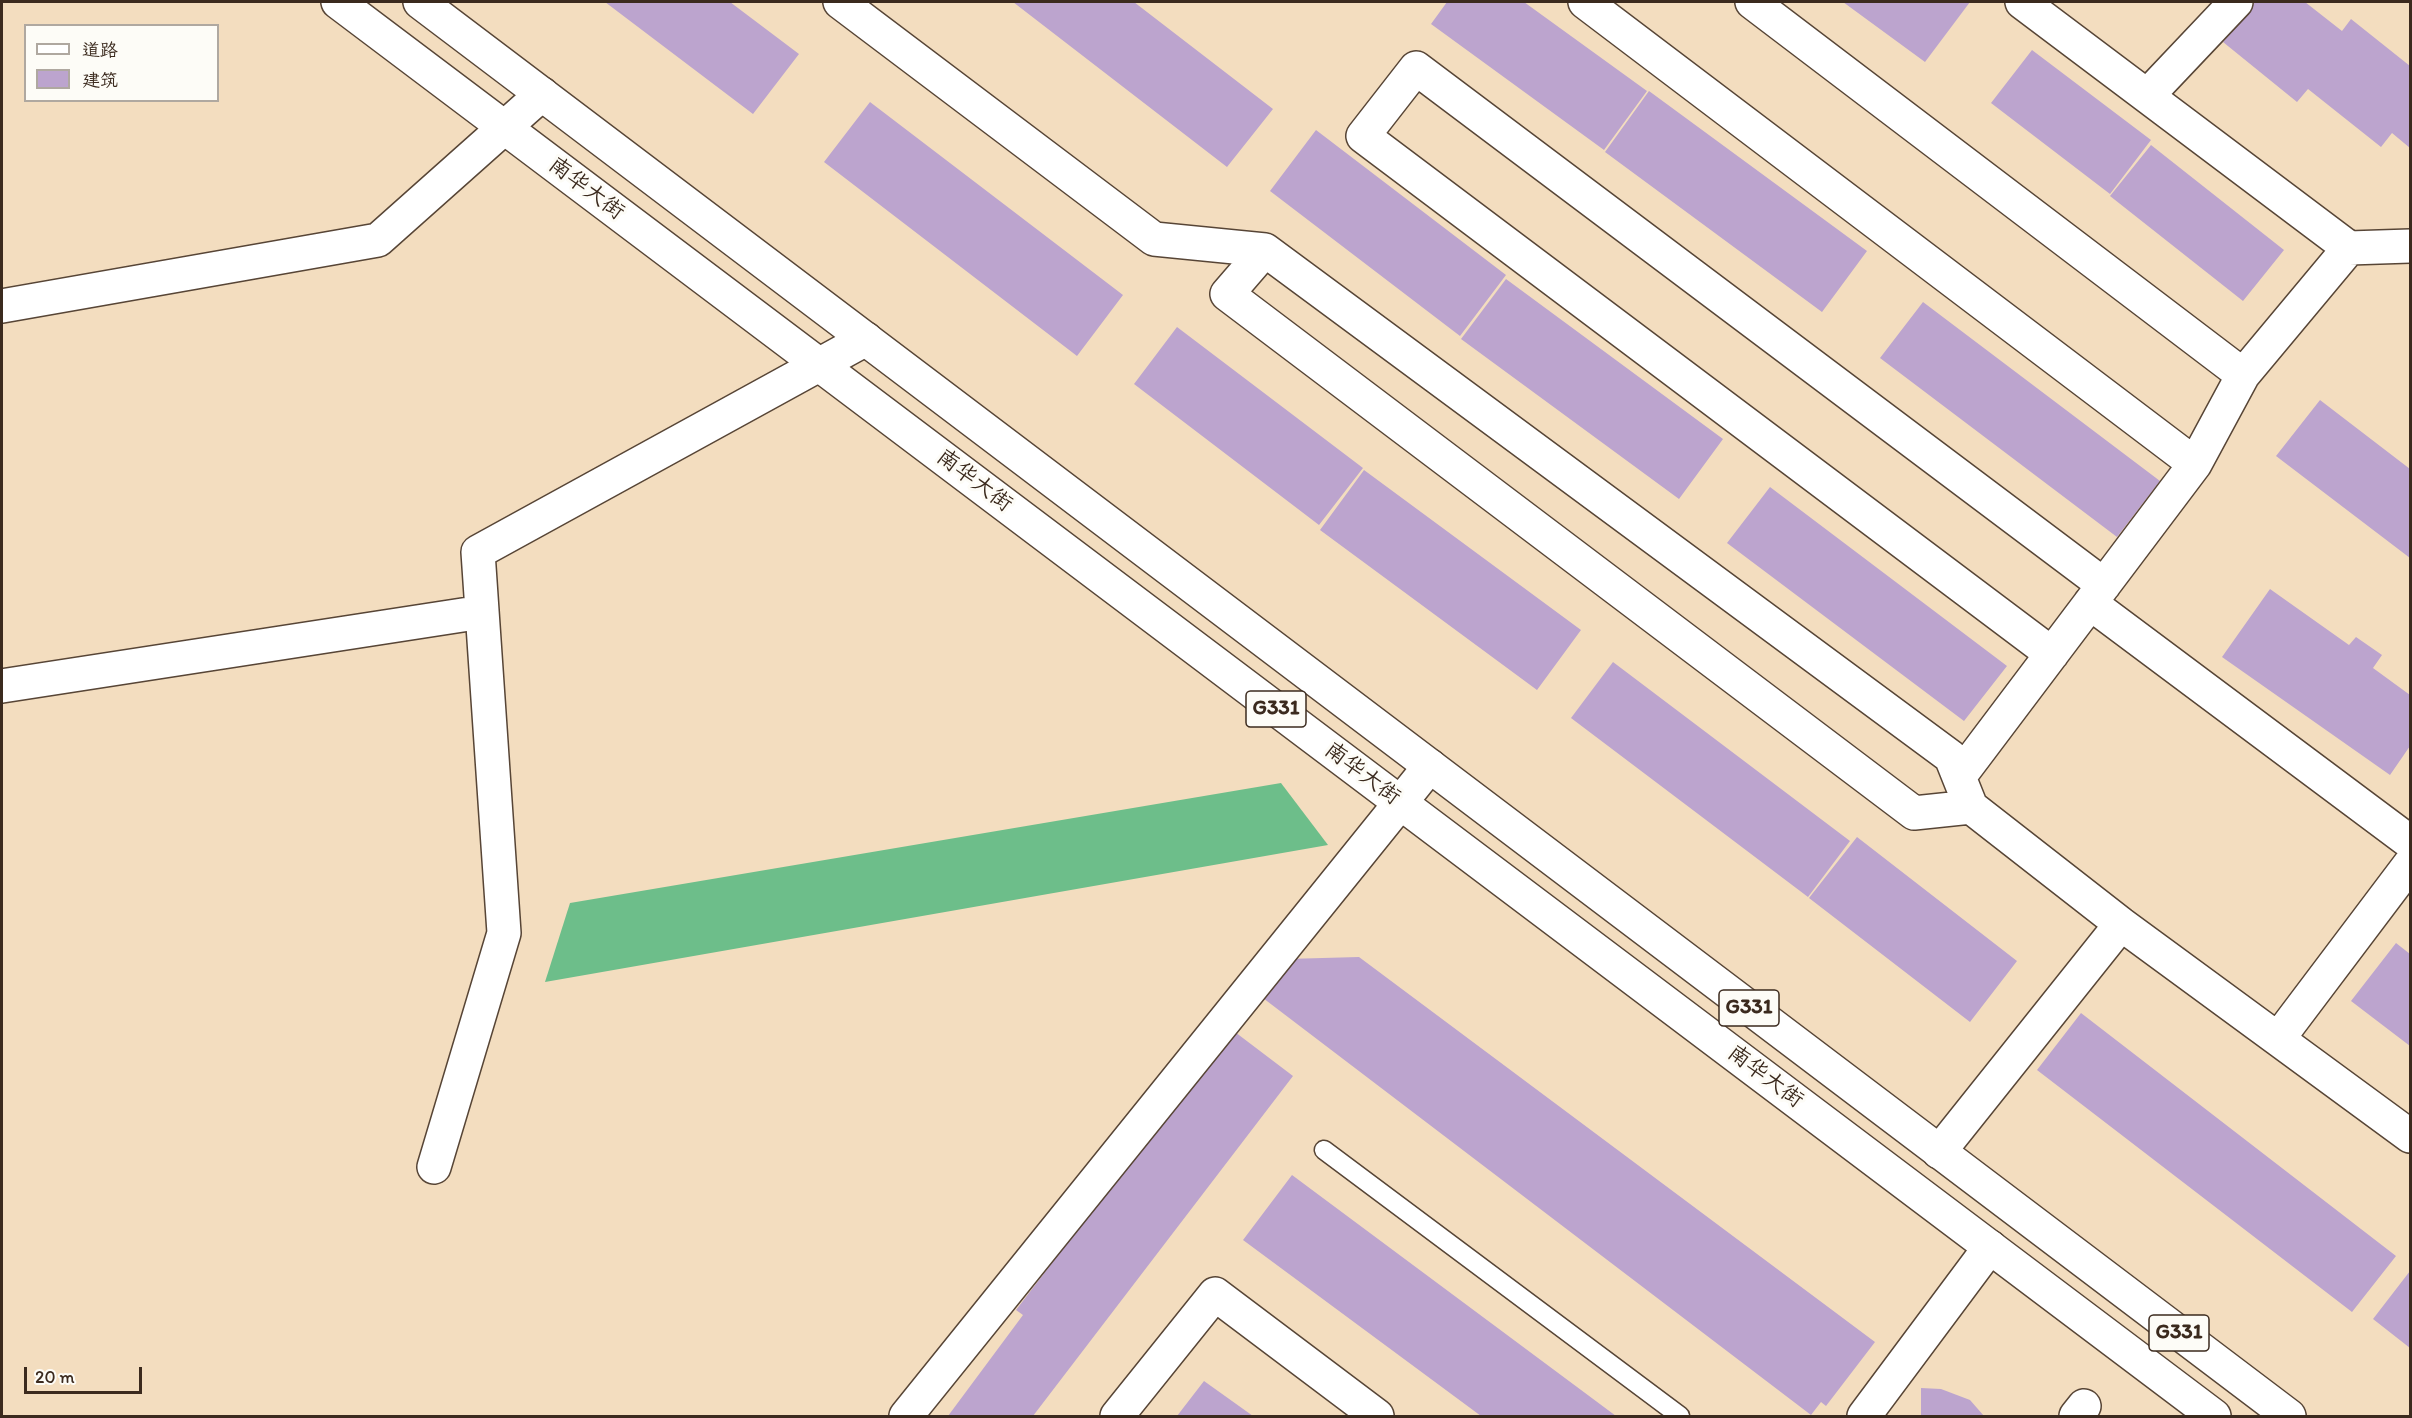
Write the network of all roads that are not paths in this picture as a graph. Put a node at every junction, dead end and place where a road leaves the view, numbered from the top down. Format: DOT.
graph roads {
  1 [pos="338,2"];
  2 [pos="420,2"];
  3 [pos="840,2"];
  4 [pos="1585,2"];
  5 [pos="1752,2"];
  6 [pos="2022,2"];
  7 [pos="2218,7"];
  8 [pos="542,94"];
  9 [pos="2147,96"];
  10 [pos="504,127"];
  11 [pos="2410,246"];
  12 [pos="2349,248"];
  13 [pos="1265,250"];
  14 [pos="2,306"];
  15 [pos="866,339"];
  16 [pos="820,365"];
  17 [pos="2243,375"];
  18 [pos="2195,464"];
  19 [pos="2097,594"];
  20 [pos="482,612"];
  21 [pos="2052,654"];
  22 [pos="2,686"];
  23 [pos="1430,766"];
  24 [pos="1959,777"];
  25 [pos="1401,803"];
  26 [pos="1971,807"];
  27 [pos="2410,842"];
  28 [pos="2410,864"];
  29 [pos="2121,924"];
  30 [pos="2278,1039"];
  31 [pos="2410,1136"];
  32 [pos="1324,1150"];
  33 [pos="1939,1152"];
  34 [pos="434,1167"];
  35 [pos="1990,1247"];
  36 [pos="906,1416"];
  37 [pos="1117,1416"];
  38 [pos="1377,1416"];
  39 [pos="1680,1416"];
  40 [pos="1863,1416"];
  41 [pos="2214,1416"];
  42 [pos="2289,1416"];
  1 -- 10 [label="main road, 南华大街 / G331"];
  2 -- 8 [label="main road, 南华大街 / G331"];
  3 -- 13 [label="main road"];
  4 -- 18 [label="main road"];
  5 -- 17 [label="main road"];
  6 -- 9 [label="main road"];
  7 -- 9 [label="main road"];
  8 -- 10 [label="main road"];
  8 -- 15 [label="main road, 南华大街 / G331"];
  9 -- 12 [label="main road"];
  10 -- 14 [label="main road"];
  10 -- 16 [label="main road, 南华大街 / G331"];
  11 -- 12 [label="main road"];
  12 -- 17 [label="main road"];
  13 -- 24 [label="main road"];
  13 -- 26 [label="main road"];
  15 -- 16 [label="main road"];
  15 -- 23 [label="main road, 南华大街 / G331"];
  16 -- 20 [label="main road"];
  16 -- 25 [label="main road, 南华大街 / G331"];
  17 -- 18 [label="main road"];
  18 -- 19 [label="main road"];
  19 -- 21 [label="main road"];
  19 -- 21 [label="main road"];
  19 -- 27 [label="main road"];
  20 -- 22 [label="main road"];
  20 -- 34 [label="main road"];
  21 -- 24 [label="main road"];
  23 -- 25 [label="main road"];
  23 -- 33 [label="main road, 南华大街 / G331"];
  24 -- 26 [label="main road"];
  25 -- 35 [label="main road, 南华大街 / G331"];
  25 -- 36 [label="main road"];
  26 -- 29 [label="main road"];
  28 -- 30 [label="main road"];
  29 -- 30 [label="main road"];
  29 -- 33 [label="main road"];
  30 -- 31 [label="main road"];
  32 -- 39 [label="lane"];
  33 -- 42 [label="main road, 南华大街 / G331"];
  35 -- 40 [label="main road"];
  35 -- 41 [label="main road, 南华大街 / G331"];
  37 -- 38 [label="main road"];
}
